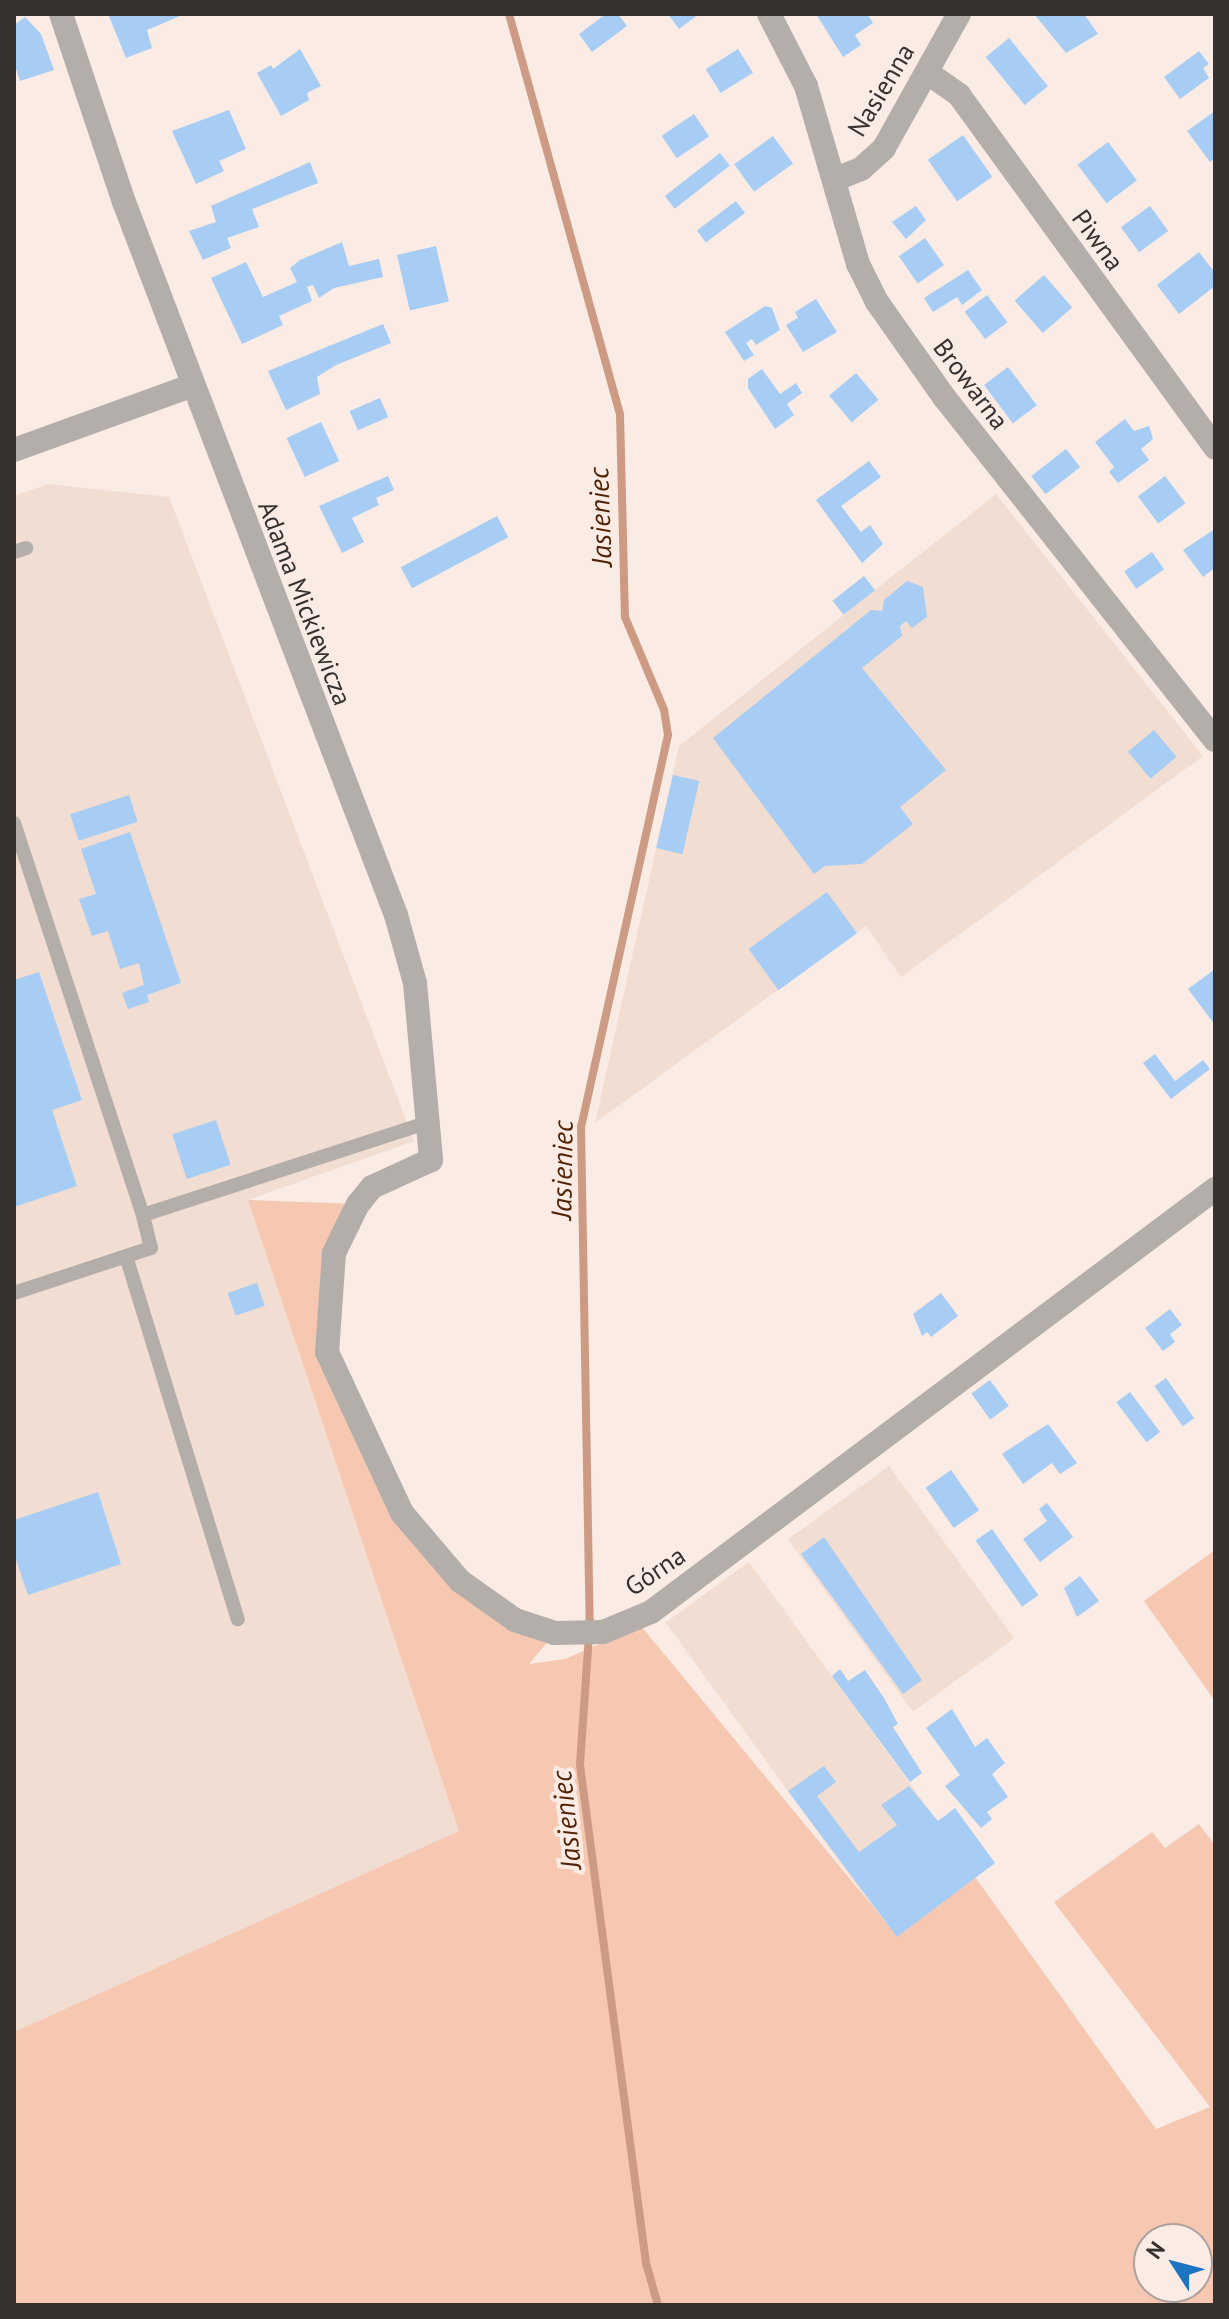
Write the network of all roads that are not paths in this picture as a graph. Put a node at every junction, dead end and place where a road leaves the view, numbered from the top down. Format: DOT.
graph roads {
  1 [pos="61,14"];
  2 [pos="769,14"];
  3 [pos="959,14"];
  4 [pos="928,73"];
  5 [pos="836,179"];
  6 [pos="191,386"];
  7 [pos="1215,448"];
  8 [pos="14,450"];
  9 [pos="1215,740"];
  10 [pos="14,823"];
  11 [pos="430,1122"];
  12 [pos="372,1187"];
  13 [pos="1215,1189"];
  14 [pos="143,1215"];
  15 [pos="126,1256"];
  16 [pos="14,1293"];
  17 [pos="238,1619"];
  1 -- 6 [label="street, Adama Mickiewicza"];
  2 -- 5 [label="street, Browarna"];
  3 -- 4 [label="street, Nasienna"];
  4 -- 5 [label="street, Nasienna"];
  4 -- 7 [label="street, Piwna"];
  5 -- 9 [label="street, Browarna"];
  6 -- 8 [label="street"];
  6 -- 11 [label="street, Adama Mickiewicza"];
  10 -- 14 [label="lane"];
  11 -- 12 [label="street, Adama Mickiewicza"];
  11 -- 14 [label="lane"];
  12 -- 13 [label="street, Górna"];
  14 -- 15 [label="lane"];
  15 -- 16 [label="lane"];
  15 -- 17 [label="lane"];
}
